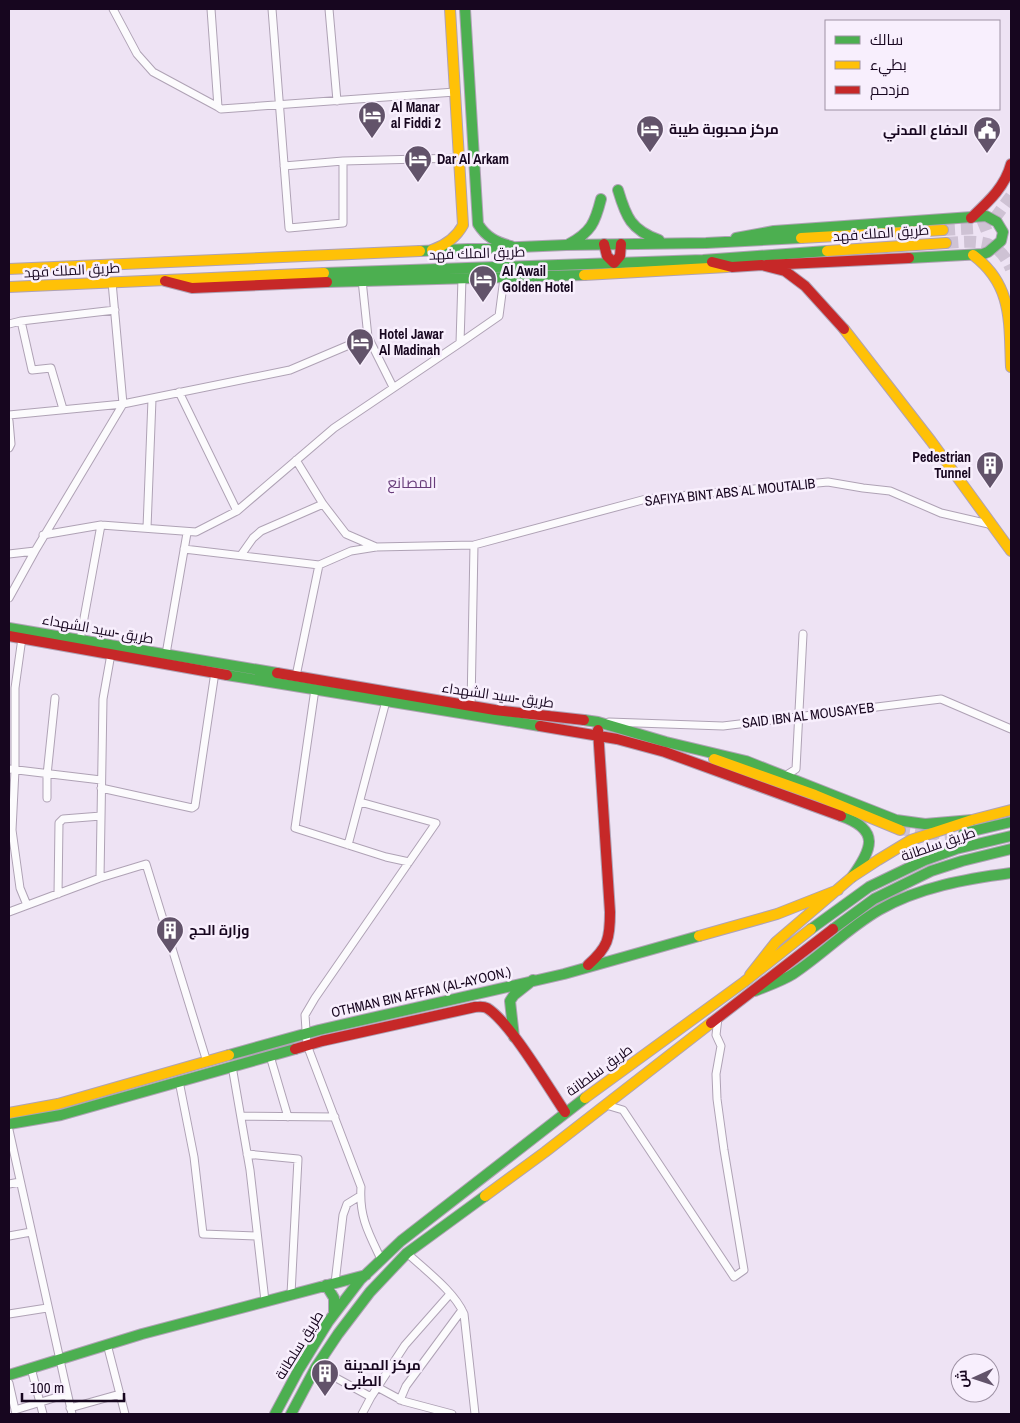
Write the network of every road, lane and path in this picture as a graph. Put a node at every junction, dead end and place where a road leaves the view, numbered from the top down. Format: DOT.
graph roads {
  1 [pos="113,9"];
  2 [pos="211,9"];
  3 [pos="272,9"];
  4 [pos="329,9"];
  5 [pos="450,9"];
  6 [pos="465,9"];
  7 [pos="455,92"];
  8 [pos="337,101"];
  9 [pos="279,105"];
  10 [pos="218,107"];
  11 [pos="459,158"];
  12 [pos="344,161"];
  13 [pos="284,166"];
  14 [pos="1011,169"];
  15 [pos="618,190"];
  16 [pos="601,199"];
  17 [pos="971,218"];
  18 [pos="943,230"];
  19 [pos="1007,234"];
  20 [pos="706,243"];
  21 [pos="946,243"];
  22 [pos="604,244"];
  23 [pos="621,244"];
  24 [pos="670,244"];
  25 [pos="566,245"];
  26 [pos="517,247"];
  27 [pos="431,251"];
  28 [pos="973,254"];
  29 [pos="703,260"];
  30 [pos="614,263"];
  31 [pos="762,265"];
  32 [pos="652,267"];
  33 [pos="732,267"];
  34 [pos="9,269"];
  35 [pos="462,278"];
  36 [pos="504,278"];
  37 [pos="159,280"];
  38 [pos="362,280"];
  39 [pos="112,282"];
  40 [pos="9,286"];
  41 [pos="115,310"];
  42 [pos="1009,310"];
  43 [pos="21,321"];
  44 [pos="9,324"];
  45 [pos="368,337"];
  46 [pos="460,342"];
  47 [pos="1011,367"];
  48 [pos="393,388"];
  49 [pos="179,392"];
  50 [pos="152,398"];
  51 [pos="123,404"];
  52 [pos="63,409"];
  53 [pos="9,415"];
  54 [pos="9,421"];
  55 [pos="9,448"];
  56 [pos="296,460"];
  57 [pos="323,504"];
  58 [pos="237,511"];
  59 [pos="101,525"];
  60 [pos="993,525"];
  61 [pos="147,528"];
  62 [pos="187,533"];
  63 [pos="43,535"];
  64 [pos="474,545"];
  65 [pos="376,547"];
  66 [pos="184,549"];
  67 [pos="35,551"];
  68 [pos="1011,551"];
  69 [pos="9,554"];
  70 [pos="241,555"];
  71 [pos="319,565"];
  72 [pos="9,598"];
  73 [pos="9,628"];
  74 [pos="804,634"];
  75 [pos="9,636"];
  76 [pos="22,638"];
  77 [pos="80,640"];
  78 [pos="111,654"];
  79 [pos="166,654"];
  80 [pos="215,672"];
  81 [pos="296,676"];
  82 [pos="12,688"];
  83 [pos="315,689"];
  84 [pos="55,698"];
  85 [pos="386,701"];
  86 [pos="471,706"];
  87 [pos="798,717"];
  88 [pos="598,722"];
  89 [pos="1011,729"];
  90 [pos="12,735"];
  91 [pos="599,736"];
  92 [pos="666,742"];
  93 [pos="12,769"];
  94 [pos="47,775"];
  95 [pos="785,776"];
  96 [pos="102,780"];
  97 [pos="101,788"];
  98 [pos="47,798"];
  99 [pos="11,799"];
  100 [pos="360,802"];
  101 [pos="1011,810"];
  102 [pos="101,816"];
  103 [pos="972,820"];
  104 [pos="1011,822"];
  105 [pos="900,830"];
  106 [pos="964,833"];
  107 [pos="1011,836"];
  108 [pos="348,845"];
  109 [pos="1011,849"];
  110 [pos="409,862"];
  111 [pos="1011,872"];
  112 [pos="852,877"];
  113 [pos="100,878"];
  114 [pos="838,890"];
  115 [pos="58,894"];
  116 [pos="27,905"];
  117 [pos="9,912"];
  118 [pos="586,967"];
  119 [pos="534,980"];
  120 [pos="744,982"];
  121 [pos="750,993"];
  122 [pos="718,1018"];
  123 [pos="305,1034"];
  124 [pos="514,1039"];
  125 [pos="307,1045"];
  126 [pos="270,1056"];
  127 [pos="207,1062"];
  128 [pos="232,1066"];
  129 [pos="180,1082"];
  130 [pos="606,1105"];
  131 [pos="565,1112"];
  132 [pos="9,1113"];
  133 [pos="241,1116"];
  134 [pos="288,1117"];
  135 [pos="335,1117"];
  136 [pos="9,1124"];
  137 [pos="9,1130"];
  138 [pos="247,1154"];
  139 [pos="20,1182"];
  140 [pos="9,1184"];
  141 [pos="360,1196"];
  142 [pos="31,1232"];
  143 [pos="9,1236"];
  144 [pos="257,1236"];
  145 [pos="406,1253"];
  146 [pos="381,1260"];
  147 [pos="366,1275"];
  148 [pos="331,1284"];
  149 [pos="291,1294"];
  150 [pos="450,1294"];
  151 [pos="265,1301"];
  152 [pos="47,1308"];
  153 [pos="462,1310"];
  154 [pos="9,1314"];
  155 [pos="334,1314"];
  156 [pos="107,1344"];
  157 [pos="58,1358"];
  158 [pos="316,1367"];
  159 [pos="31,1368"];
  160 [pos="9,1375"];
  161 [pos="9,1383"];
  162 [pos="377,1387"];
  163 [pos="67,1394"];
  164 [pos="120,1394"];
  165 [pos="371,1397"];
  166 [pos="400,1400"];
  167 [pos="40,1402"];
  168 [pos="71,1411"];
  169 [pos="16,1412"];
  170 [pos="43,1414"];
  171 [pos="125,1414"];
  172 [pos="275,1414"];
  173 [pos="291,1414"];
  174 [pos="362,1414"];
  175 [pos="452,1414"];
  176 [pos="475,1414"];
  1 -- 10 [label="street"];
  2 -- 10 [label="street"];
  3 -- 9 [label="street"];
  4 -- 8 [label="street"];
  5 -- 7 [label="main road"];
  6 -- 26 [label="main road"];
  7 -- 8 [label="street"];
  7 -- 11 [label="main road"];
  8 -- 9 [label="street"];
  9 -- 10 [label="street"];
  9 -- 13 [label="street"];
  11 -- 12 [label="street"];
  11 -- 27 [label="main road"];
  12 -- 13 [label="street"];
  12 -- 13 [label="street"];
  14 -- 17 [label="main road"];
  15 -- 24 [label="main road"];
  16 -- 25 [label="main road"];
  17 -- 19 [label="main road"];
  17 -- 20 [label="main road"];
  18 -- 20 [label="main road, طريق الملك فهد"];
  19 -- 28 [label="main road"];
  20 -- 24 [label="main road, طريق الملك فهد"];
  21 -- 29 [label="main road, طريق الملك فهد"];
  22 -- 23 [label="main road, طريق الملك فهد"];
  22 -- 25 [label="main road, طريق الملك فهد"];
  22 -- 30 [label="main road"];
  23 -- 24 [label="main road, طريق الملك فهد"];
  23 -- 30 [label="main road"];
  25 -- 26 [label="main road, طريق الملك فهد"];
  26 -- 27 [label="main road, طريق الملك فهد"];
  27 -- 34 [label="main road, طريق الملك فهد"];
  28 -- 31 [label="main road"];
  28 -- 42 [label="main road"];
  29 -- 32 [label="main road, طريق الملك فهد"];
  29 -- 33 [label="main road"];
  30 -- 32 [label="main road, طريق الملك فهد"];
  30 -- 37 [label="main road, طريق الملك فهد"];
  31 -- 33 [label="main road"];
  31 -- 60 [label="main road"];
  32 -- 33 [label="main road"];
  32 -- 36 [label="main road"];
  35 -- 36 [label="main road"];
  35 -- 38 [label="main road"];
  35 -- 46 [label="street"];
  36 -- 46 [label="street"];
  37 -- 38 [label="main road"];
  37 -- 39 [label="main road, طريق الملك فهد"];
  38 -- 45 [label="street"];
  39 -- 40 [label="main road, طريق الملك فهد"];
  39 -- 41 [label="street"];
  41 -- 43 [label="street"];
  41 -- 51 [label="street"];
  42 -- 47 [label="main road"];
  43 -- 44 [label="street"];
  43 -- 52 [label="street"];
  45 -- 48 [label="street"];
  45 -- 49 [label="street"];
  46 -- 48 [label="street"];
  48 -- 56 [label="street"];
  49 -- 50 [label="street"];
  49 -- 58 [label="street"];
  50 -- 51 [label="street"];
  50 -- 61 [label="street"];
  51 -- 52 [label="street"];
  51 -- 63 [label="street"];
  52 -- 53 [label="street"];
  54 -- 55 [label="street"];
  56 -- 57 [label="street"];
  56 -- 58 [label="street"];
  57 -- 65 [label="street"];
  57 -- 70 [label="street"];
  58 -- 62 [label="street"];
  59 -- 61 [label="street"];
  59 -- 63 [label="street"];
  59 -- 77 [label="street"];
  60 -- 64 [label="street, SAFIYA BINT ABS AL MOUTALIB"];
  60 -- 68 [label="main road"];
  61 -- 62 [label="street"];
  62 -- 66 [label="street"];
  63 -- 67 [label="street"];
  64 -- 65 [label="street, SAFIYA BINT ABS AL MOUTALIB"];
  64 -- 86 [label="street"];
  65 -- 71 [label="street, SAFIYA BINT ABS AL MOUTALIB"];
  66 -- 70 [label="street"];
  66 -- 79 [label="street"];
  67 -- 69 [label="street"];
  67 -- 72 [label="street"];
  70 -- 71 [label="street"];
  71 -- 81 [label="street"];
  73 -- 77 [label="main road, طريق -سيد الشهداء"];
  74 -- 87 [label="street"];
  75 -- 76 [label="main road, طريق -سيد الشهداء"];
  76 -- 78 [label="main road, طريق -سيد الشهداء"];
  76 -- 82 [label="street"];
  77 -- 79 [label="main road, طريق -سيد الشهداء"];
  78 -- 80 [label="main road, طريق -سيد الشهداء"];
  78 -- 96 [label="street"];
  79 -- 81 [label="main road, طريق -سيد الشهداء"];
  80 -- 83 [label="main road, طريق -سيد الشهداء"];
  80 -- 97 [label="street"];
  81 -- 86 [label="main road, طريق -سيد الشهداء"];
  82 -- 90 [label="street"];
  83 -- 85 [label="main road, طريق -سيد الشهداء"];
  83 -- 108 [label="street"];
  84 -- 94 [label="street"];
  85 -- 91 [label="main road, طريق -سيد الشهداء"];
  85 -- 100 [label="street"];
  86 -- 88 [label="main road, طريق -سيد الشهداء"];
  87 -- 88 [label="street, SAID IBN AL MOUSAYEB"];
  87 -- 89 [label="street, SAID IBN AL MOUSAYEB"];
  87 -- 95 [label="street"];
  88 -- 91 [label="main road"];
  88 -- 92 [label="main road, طريق -سيد الشهداء"];
  90 -- 93 [label="street"];
  91 -- 112 [label="main road, طريق -سيد الشهداء"];
  91 -- 118 [label="main road"];
  92 -- 95 [label="main road, طريق -سيد الشهداء"];
  92 -- 105 [label="main road"];
  93 -- 94 [label="street"];
  93 -- 99 [label="street"];
  94 -- 96 [label="street"];
  94 -- 98 [label="street"];
  95 -- 103 [label="main road, طريق -سيد الشهداء"];
  96 -- 97 [label="street"];
  97 -- 102 [label="street"];
  99 -- 116 [label="street"];
  100 -- 108 [label="street"];
  100 -- 110 [label="street"];
  101 -- 103 [label="main road"];
  102 -- 113 [label="street"];
  102 -- 115 [label="street"];
  103 -- 112 [label="main road"];
  104 -- 106 [label="main road"];
  107 -- 120 [label="main road, طريق سلطانة"];
  108 -- 110 [label="street"];
  109 -- 121 [label="main road, طريق سلطانة"];
  110 -- 123 [label="street"];
  111 -- 121 [label="main road"];
  112 -- 114 [label="main road"];
  113 -- 115 [label="street"];
  113 -- 127 [label="street"];
  114 -- 118 [label="main road, OTHMAN BIN AFFAN (AL-AYOON.)"];
  114 -- 120 [label="main road"];
  115 -- 116 [label="street"];
  116 -- 117 [label="street"];
  118 -- 119 [label="main road, OTHMAN BIN AFFAN (AL-AYOON.)"];
  119 -- 123 [label="main road, OTHMAN BIN AFFAN (AL-AYOON.)"];
  119 -- 124 [label="main road"];
  120 -- 131 [label="main road, طريق سلطانة"];
  121 -- 122 [label="main road, طريق سلطانة"];
  122 -- 130 [label="main road, طريق سلطانة"];
  122 -- 130 [label="street"];
  123 -- 125 [label="street"];
  123 -- 127 [label="main road, OTHMAN BIN AFFAN (AL-AYOON.)"];
  124 -- 125 [label="main road, OTHMAN BIN AFFAN (AL-AYOON.)"];
  124 -- 131 [label="main road"];
  125 -- 126 [label="main road, OTHMAN BIN AFFAN (AL-AYOON.)"];
  125 -- 135 [label="street"];
  126 -- 128 [label="main road, OTHMAN BIN AFFAN (AL-AYOON.)"];
  126 -- 134 [label="street"];
  127 -- 132 [label="main road, OTHMAN BIN AFFAN (AL-AYOON.)"];
  128 -- 129 [label="main road, OTHMAN BIN AFFAN (AL-AYOON.)"];
  128 -- 133 [label="street"];
  129 -- 136 [label="main road, OTHMAN BIN AFFAN (AL-AYOON.)"];
  129 -- 144 [label="street"];
  130 -- 145 [label="main road, طريق سلطانة"];
  131 -- 146 [label="main road, طريق سلطانة"];
  133 -- 134 [label="street"];
  133 -- 138 [label="street"];
  134 -- 135 [label="street"];
  135 -- 141 [label="street"];
  137 -- 139 [label="street"];
  138 -- 144 [label="street"];
  138 -- 149 [label="street"];
  139 -- 140 [label="street"];
  139 -- 142 [label="street"];
  141 -- 146 [label="street"];
  141 -- 148 [label="street"];
  142 -- 143 [label="street"];
  142 -- 152 [label="street"];
  144 -- 151 [label="street"];
  145 -- 150 [label="street"];
  145 -- 158 [label="main road, طريق سلطانة"];
  146 -- 147 [label="main road, طريق سلطانة"];
  147 -- 148 [label="main road"];
  147 -- 155 [label="main road, طريق سلطانة"];
  148 -- 149 [label="main road"];
  148 -- 155 [label="main road"];
  149 -- 151 [label="main road"];
  150 -- 153 [label="street"];
  150 -- 162 [label="street"];
  151 -- 156 [label="main road"];
  152 -- 154 [label="street"];
  152 -- 157 [label="street"];
  153 -- 166 [label="street"];
  153 -- 176 [label="street"];
  155 -- 172 [label="main road, طريق سلطانة"];
  156 -- 157 [label="main road"];
  156 -- 164 [label="street"];
  157 -- 159 [label="main road"];
  157 -- 163 [label="street"];
  158 -- 165 [label="street"];
  158 -- 173 [label="main road, طريق سلطانة"];
  159 -- 160 [label="main road"];
  159 -- 167 [label="street"];
  161 -- 169 [label="street"];
  162 -- 165 [label="street"];
  162 -- 166 [label="street"];
  163 -- 167 [label="street"];
  163 -- 168 [label="street"];
  164 -- 168 [label="street"];
  164 -- 171 [label="street"];
  165 -- 174 [label="street"];
  166 -- 175 [label="street"];
  167 -- 169 [label="street"];
  167 -- 170 [label="street"];
}
